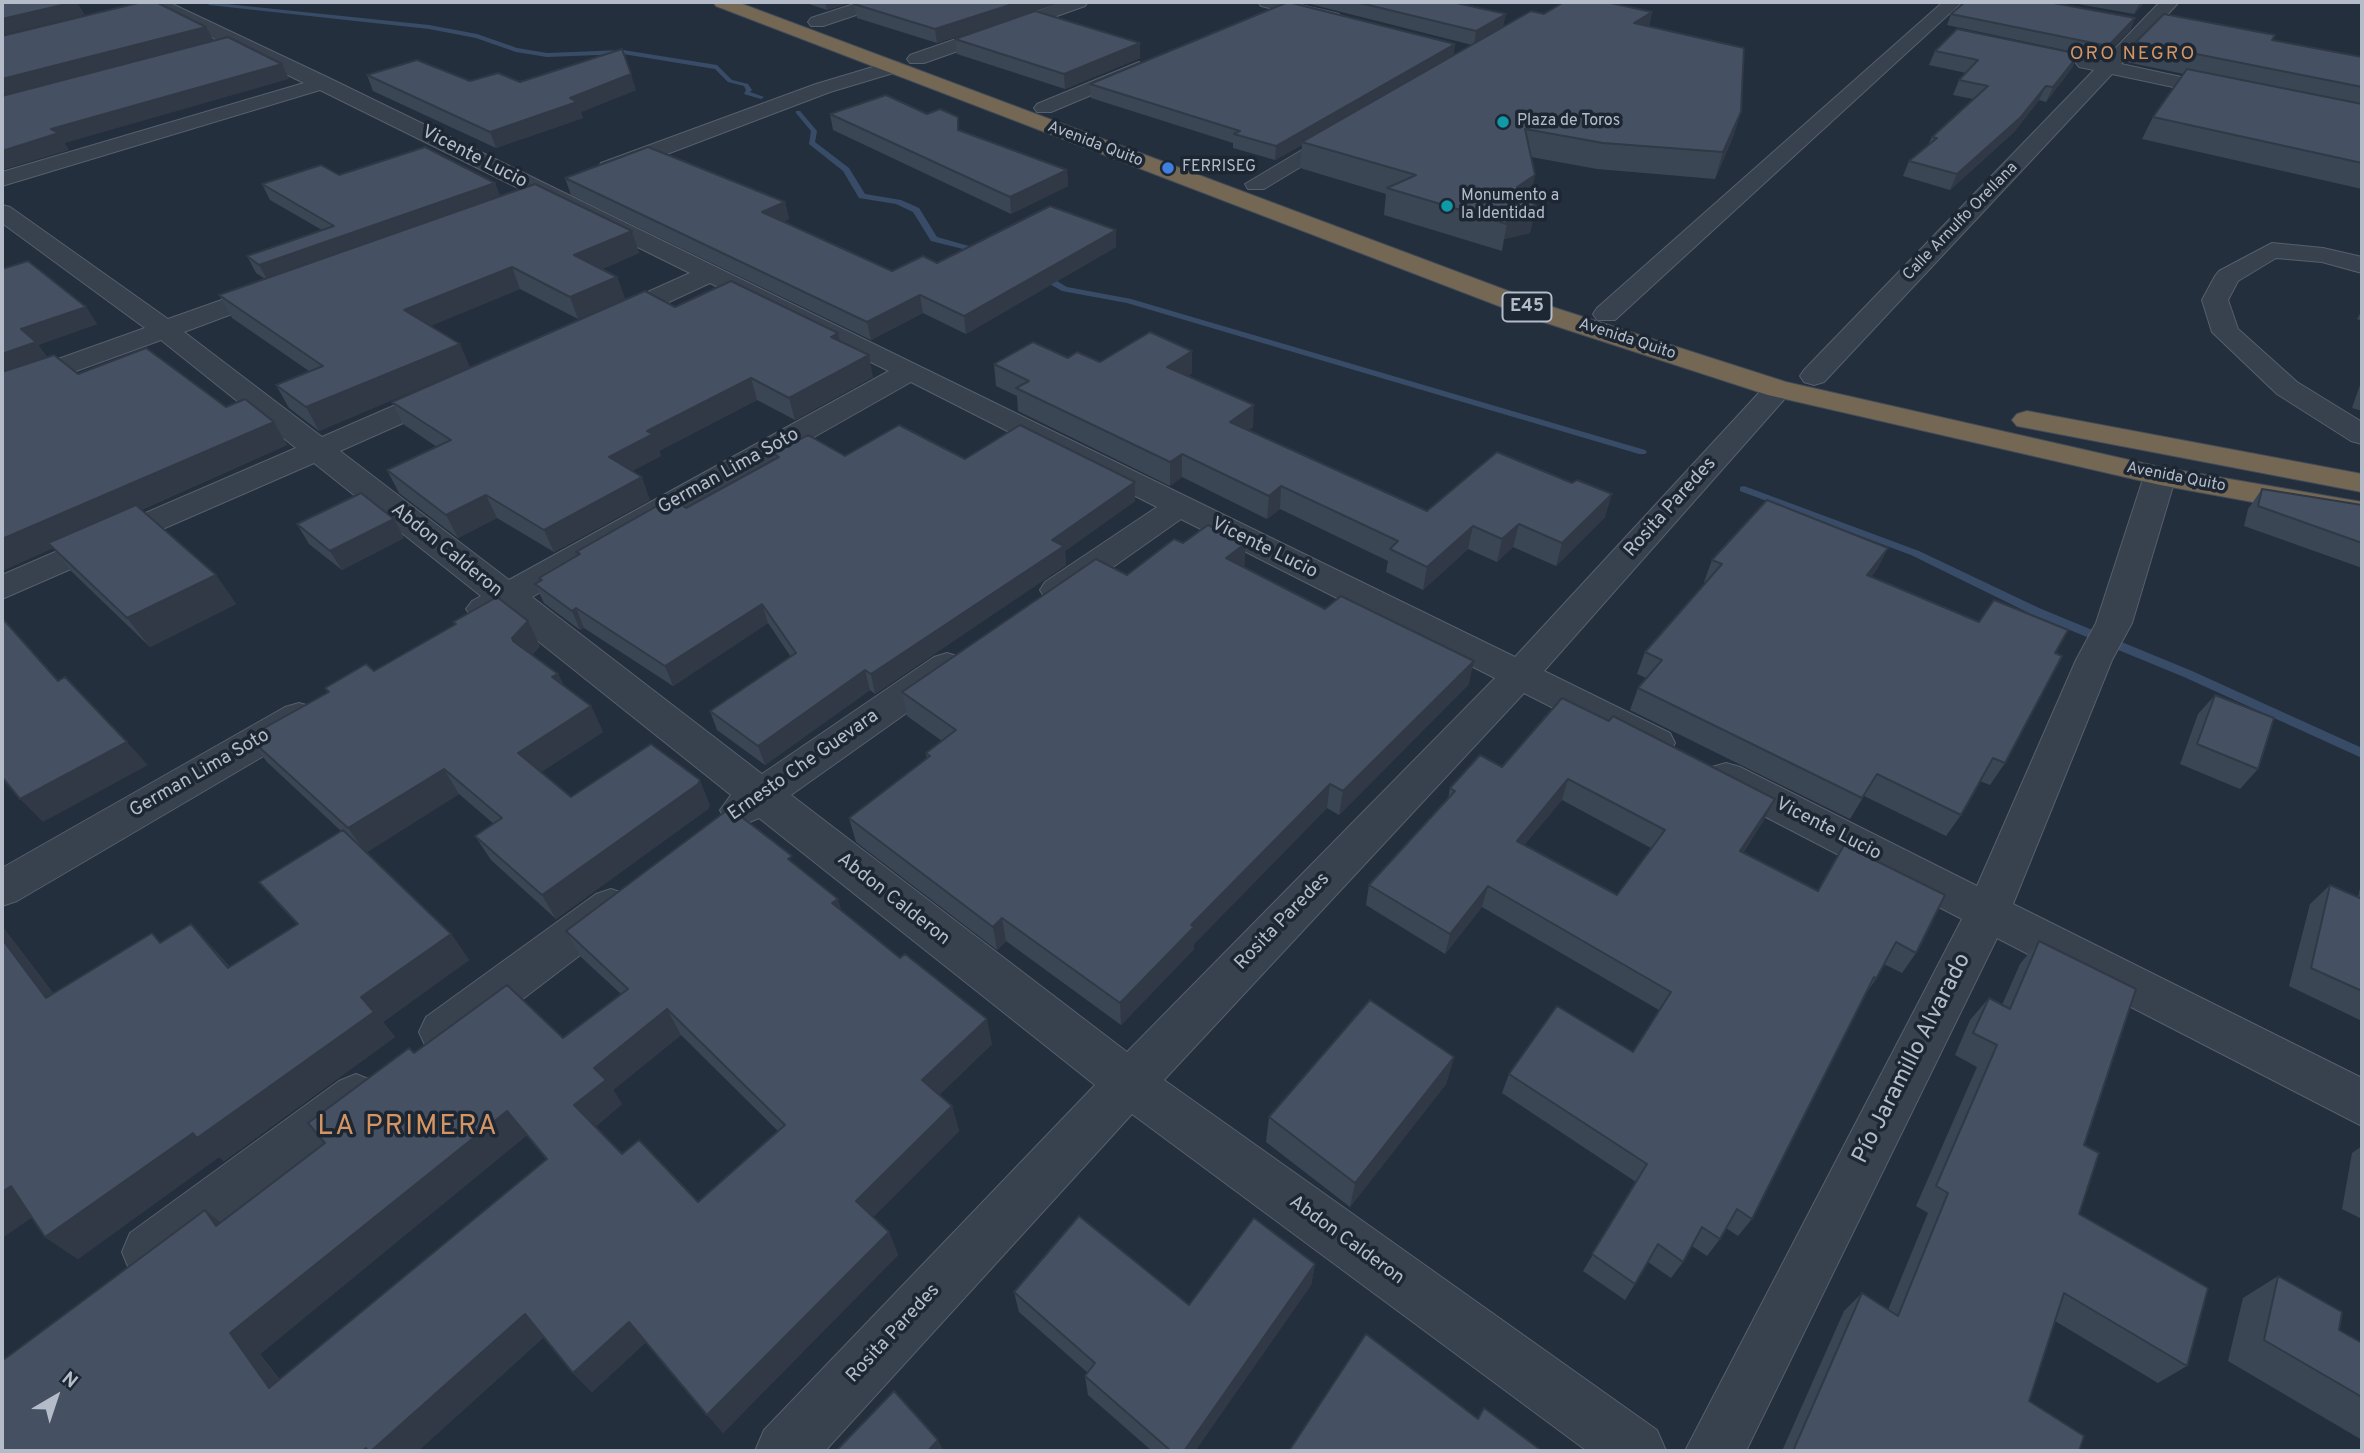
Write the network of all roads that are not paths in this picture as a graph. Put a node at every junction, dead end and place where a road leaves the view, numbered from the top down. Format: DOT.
graph roads {
  1 [pos="722,2"];
  2 [pos="762,2"];
  3 [pos="877,2"];
  4 [pos="1079,2"];
  5 [pos="1952,2"];
  6 [pos="2170,2"];
  7 [pos="161,5"];
  8 [pos="1277,7"];
  9 [pos="2126,20"];
  10 [pos="817,22"];
  11 [pos="1352,23"];
  12 [pos="2158,26"];
  13 [pos="1923,29"];
  14 [pos="1950,34"];
  15 [pos="238,43"];
  16 [pos="211,50"];
  17 [pos="2067,59"];
  18 [pos="1158,60"];
  19 [pos="905,63"];
  20 [pos="2106,67"];
  21 [pos="324,83"];
  22 [pos="2254,98"];
  23 [pos="1044,108"];
  24 [pos="1361,121"];
  25 [pos="2,179"];
  26 [pos="1256,184"];
  27 [pos="554,189"];
  28 [pos="2,212"];
  29 [pos="2362,265"];
  30 [pos="710,274"];
  31 [pos="296,282"];
  32 [pos="1606,314"];
  33 [pos="164,330"];
  34 [pos="584,331"];
  35 [pos="910,371"];
  36 [pos="471,382"];
  37 [pos="1796,382"];
  38 [pos="2,389"];
  39 [pos="2362,435"];
  40 [pos="320,450"];
  41 [pos="2160,476"];
  42 [pos="2362,483"];
  43 [pos="1178,507"];
  44 [pos="2362,512"];
  45 [pos="2,588"];
  46 [pos="505,598"];
  47 [pos="457,625"];
  48 [pos="1521,674"];
  49 [pos="325,701"];
  50 [pos="759,796"];
  51 [pos="703,838"];
  52 [pos="648,879"];
  53 [pos="2,888"];
  54 [pos="1988,912"];
  55 [pos="1129,1083"];
  56 [pos="2362,1103"];
  57 [pos="113,1279"];
  58 [pos="785,1451"];
  59 [pos="1636,1451"];
  60 [pos="1716,1451"];
  1 -- 19 [label="highway, Avenida Quito / E45"];
  2 -- 10 [label="highway, Avenida Quito / E45"];
  3 -- 10 [label="street"];
  4 -- 19 [label="street"];
  5 -- 13 [label="street"];
  6 -- 12 [label="street, Calle Arnulfo Orellana"];
  7 -- 15 [label="street, Vicente Lucio"];
  8 -- 11 [label="street"];
  9 -- 12 [label="street"];
  10 -- 19 [label="highway, Avenida Quito / E45"];
  12 -- 20 [label="street, Calle Arnulfo Orellana"];
  13 -- 14 [label="street"];
  13 -- 32 [label="street"];
  15 -- 16 [label="street"];
  15 -- 21 [label="street, Vicente Lucio"];
  17 -- 20 [label="street"];
  18 -- 23 [label="street"];
  19 -- 23 [label="highway, Avenida Quito / E45"];
  19 -- 27 [label="street"];
  19 -- 37 [label="highway, Avenida Quito / E45"];
  20 -- 22 [label="street"];
  20 -- 37 [label="street, Calle Arnulfo Orellana"];
  21 -- 25 [label="street"];
  21 -- 27 [label="street, Vicente Lucio"];
  23 -- 26 [label="highway, Avenida Quito / E45"];
  24 -- 26 [label="street"];
  26 -- 32 [label="highway, Avenida Quito / E45"];
  27 -- 30 [label="street, Vicente Lucio"];
  28 -- 33 [label="street, Abdon Calderon"];
  29 -- 39 [label="street"];
  30 -- 34 [label="street"];
  30 -- 35 [label="street, Vicente Lucio"];
  31 -- 33 [label="street"];
  32 -- 37 [label="highway, Avenida Quito / E45"];
  33 -- 38 [label="street"];
  33 -- 40 [label="street, Abdon Calderon"];
  35 -- 43 [label="street, Vicente Lucio"];
  35 -- 46 [label="street, German Lima Soto"];
  36 -- 40 [label="street"];
  37 -- 41 [label="highway, Avenida Quito / E45"];
  37 -- 42 [label="highway, Avenida Quito / E45"];
  37 -- 48 [label="street, Rosita Paredes"];
  40 -- 45 [label="street"];
  40 -- 46 [label="street, Abdon Calderon"];
  41 -- 44 [label="highway, Avenida Quito / E45"];
  41 -- 54 [label="street, Pío Jaramillo Alvarado"];
  43 -- 48 [label="street, Vicente Lucio"];
  43 -- 50 [label="street, Ernesto Che Guevara"];
  46 -- 47 [label="street, German Lima Soto"];
  46 -- 50 [label="street, Abdon Calderon"];
  48 -- 54 [label="street, Vicente Lucio"];
  48 -- 55 [label="street, Rosita Paredes"];
  49 -- 53 [label="street, German Lima Soto"];
  50 -- 51 [label="street, Ernesto Che Guevara"];
  50 -- 55 [label="street, Abdon Calderon"];
  52 -- 57 [label="street"];
  54 -- 56 [label="street, Vicente Lucio"];
  54 -- 60 [label="street, Pío Jaramillo Alvarado"];
  55 -- 58 [label="street, Rosita Paredes"];
  55 -- 59 [label="street, Abdon Calderon"];
}
